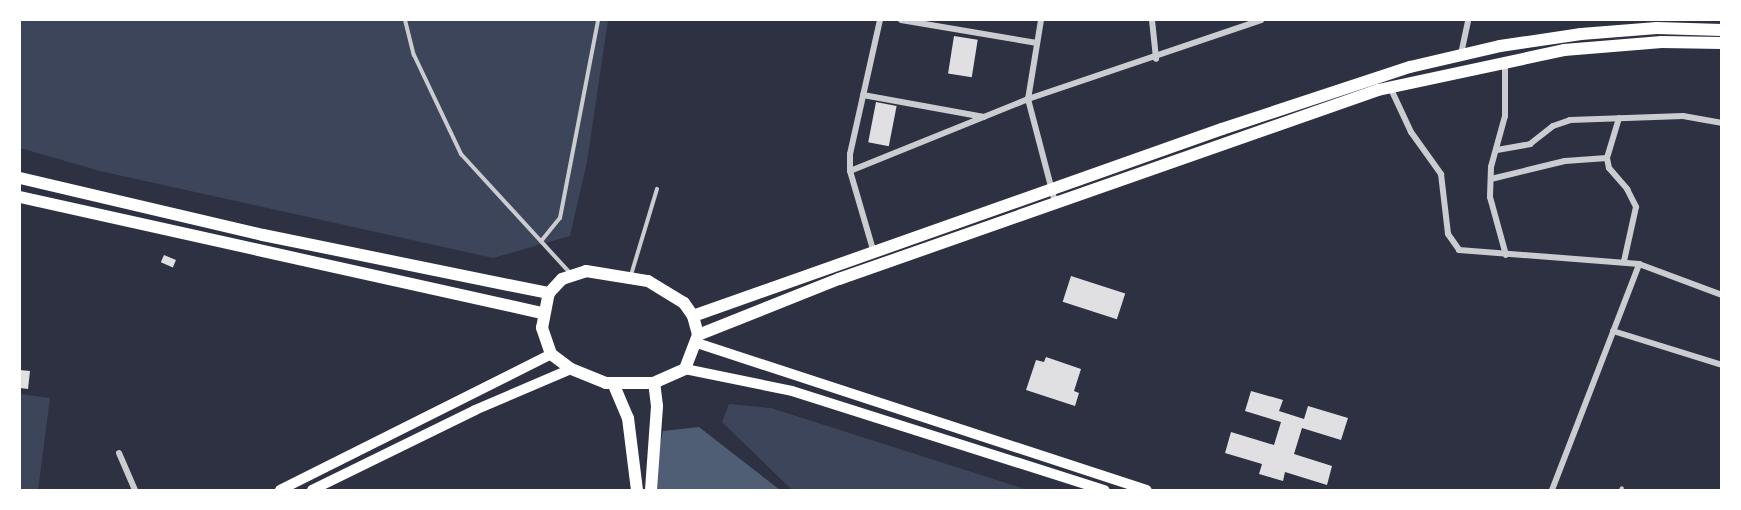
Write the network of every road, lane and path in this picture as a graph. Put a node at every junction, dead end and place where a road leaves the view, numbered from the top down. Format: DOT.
graph roads {
  1 [pos="405,20"];
  2 [pos="598,20"];
  3 [pos="880,20"];
  4 [pos="901,20"];
  5 [pos="1041,20"];
  6 [pos="1152,20"];
  7 [pos="1261,20"];
  8 [pos="1468,20"];
  9 [pos="1722,30"];
  10 [pos="1037,43"];
  11 [pos="1722,43"];
  12 [pos="1461,55"];
  13 [pos="1156,58"];
  14 [pos="1505,62"];
  15 [pos="1390,87"];
  16 [pos="863,95"];
  17 [pos="1028,99"];
  18 [pos="985,118"];
  19 [pos="1619,118"];
  20 [pos="1722,123"];
  21 [pos="1497,150"];
  22 [pos="1607,158"];
  23 [pos="850,171"];
  24 [pos="20,178"];
  25 [pos="1491,179"];
  26 [pos="657,189"];
  27 [pos="1051,189"];
  28 [pos="20,197"];
  29 [pos="1055,202"];
  30 [pos="542,240"];
  31 [pos="874,254"];
  32 [pos="1506,255"];
  33 [pos="1624,261"];
  34 [pos="1639,264"];
  35 [pos="571,274"];
  36 [pos="631,276"];
  37 [pos="549,293"];
  38 [pos="1722,295"];
  39 [pos="542,313"];
  40 [pos="693,316"];
  41 [pos="1613,331"];
  42 [pos="698,339"];
  43 [pos="551,354"];
  44 [pos="1722,365"];
  45 [pos="571,369"];
  46 [pos="685,369"];
  47 [pos="613,383"];
  48 [pos="654,383"];
  49 [pos="119,453"];
  50 [pos="135,490"];
  51 [pos="280,490"];
  52 [pos="312,490"];
  53 [pos="637,490"];
  54 [pos="651,490"];
  55 [pos="1106,490"];
  56 [pos="1147,490"];
  57 [pos="1552,490"];
  1 -- 30 [label="lane"];
  2 -- 30 [label="lane"];
  3 -- 16 [label="street"];
  4 -- 10 [label="street"];
  5 -- 10 [label="street"];
  6 -- 13 [label="street"];
  7 -- 13 [label="street"];
  8 -- 12 [label="street"];
  9 -- 12 [label="main road"];
  10 -- 17 [label="street"];
  11 -- 14 [label="main road"];
  12 -- 27 [label="main road"];
  13 -- 17 [label="street"];
  14 -- 15 [label="main road"];
  14 -- 21 [label="street"];
  15 -- 29 [label="main road"];
  15 -- 32 [label="street"];
  16 -- 18 [label="street"];
  16 -- 23 [label="street"];
  17 -- 18 [label="street"];
  17 -- 27 [label="street"];
  18 -- 23 [label="street"];
  19 -- 20 [label="street"];
  19 -- 21 [label="street"];
  19 -- 22 [label="street"];
  21 -- 25 [label="street"];
  22 -- 25 [label="street"];
  22 -- 33 [label="street"];
  23 -- 31 [label="street"];
  24 -- 37 [label="main road"];
  25 -- 32 [label="street"];
  26 -- 36 [label="lane"];
  27 -- 29 [label="street"];
  27 -- 31 [label="main road"];
  28 -- 39 [label="main road"];
  29 -- 42 [label="main road"];
  30 -- 35 [label="lane"];
  31 -- 40 [label="main road"];
  32 -- 33 [label="street"];
  33 -- 34 [label="street"];
  34 -- 38 [label="street"];
  34 -- 41 [label="street"];
  35 -- 36 [label="main road"];
  35 -- 37 [label="main road"];
  36 -- 40 [label="main road"];
  37 -- 39 [label="main road"];
  39 -- 43 [label="main road"];
  40 -- 42 [label="main road"];
  41 -- 44 [label="street"];
  41 -- 57 [label="street"];
  42 -- 46 [label="main road"];
  42 -- 56 [label="main road"];
  43 -- 45 [label="main road"];
  43 -- 51 [label="main road"];
  45 -- 47 [label="main road"];
  45 -- 52 [label="main road"];
  46 -- 48 [label="main road"];
  46 -- 55 [label="main road"];
  47 -- 48 [label="main road"];
  47 -- 53 [label="main road"];
  48 -- 54 [label="main road"];
  49 -- 50 [label="street"];
}
